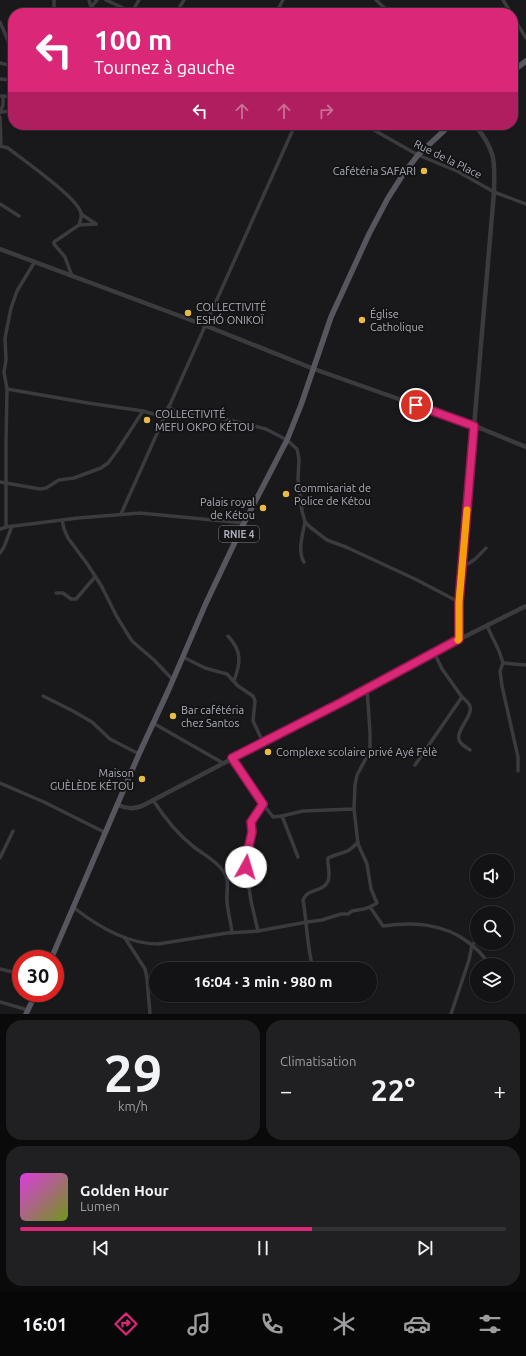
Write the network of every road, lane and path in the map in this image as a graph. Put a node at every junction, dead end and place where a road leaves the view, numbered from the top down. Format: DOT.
graph roads {
  1 [pos="89,0"];
  2 [pos="97,0"];
  3 [pos="106,0"];
  4 [pos="376,0"];
  5 [pos="91,7"];
  6 [pos="120,8"];
  7 [pos="385,8"];
  8 [pos="0,22"];
  9 [pos="518,25"];
  10 [pos="526,38"];
  11 [pos="8,41"];
  12 [pos="2,96"];
  13 [pos="1,113"];
  14 [pos="0,117"];
  15 [pos="293,130"];
  16 [pos="374,130"];
  17 [pos="445,130"];
  18 [pos="478,130"];
  19 [pos="0,146"];
  20 [pos="418,155"];
  21 [pos="494,192"];
  22 [pos="0,204"];
  23 [pos="526,204"];
  24 [pos="81,214"];
  25 [pos="19,216"];
  26 [pos="79,225"];
  27 [pos="0,249"];
  28 [pos="34,262"];
  29 [pos="72,276"];
  30 [pos="204,325"];
  31 [pos="314,369"];
  32 [pos="7,389"];
  33 [pos="168,407"];
  34 [pos="143,411"];
  35 [pos="179,413"];
  36 [pos="164,417"];
  37 [pos="474,426"];
  38 [pos="287,440"];
  39 [pos="0,442"];
  40 [pos="6,442"];
  41 [pos="526,447"];
  42 [pos="0,482"];
  43 [pos="7,484"];
  44 [pos="121,514"];
  45 [pos="62,520"];
  46 [pos="305,522"];
  47 [pos="244,523"];
  48 [pos="12,526"];
  49 [pos="6,527"];
  50 [pos="0,528"];
  51 [pos="486,548"];
  52 [pos="0,553"];
  53 [pos="304,562"];
  54 [pos="462,566"];
  55 [pos="95,577"];
  56 [pos="56,593"];
  57 [pos="459,602"];
  58 [pos="526,606"];
  59 [pos="487,626"];
  60 [pos="228,636"];
  61 [pos="459,639"];
  62 [pos="434,652"];
  63 [pos="183,657"];
  64 [pos="503,663"];
  65 [pos="526,666"];
  66 [pos="173,680"];
  67 [pos="234,681"];
  68 [pos="367,688"];
  69 [pos="43,696"];
  70 [pos="462,697"];
  71 [pos="153,723"];
  72 [pos="263,742"];
  73 [pos="470,750"];
  74 [pos="139,754"];
  75 [pos="232,758"];
  76 [pos="223,763"];
  77 [pos="415,765"];
  78 [pos="518,771"];
  79 [pos="0,783"];
  80 [pos="153,800"];
  81 [pos="263,804"];
  82 [pos="118,805"];
  83 [pos="354,809"];
  84 [pos="282,816"];
  85 [pos="13,831"];
  86 [pos="106,833"];
  87 [pos="358,842"];
  88 [pos="298,857"];
  89 [pos="0,858"];
  90 [pos="73,907"];
  91 [pos="370,907"];
  92 [pos="307,922"];
  93 [pos="258,932"];
  94 [pos="232,933"];
  95 [pos="125,938"];
  96 [pos="470,943"];
  97 [pos="55,950"];
  98 [pos="471,950"];
  99 [pos="478,950"];
  100 [pos="485,958"];
  101 [pos="312,962"];
  102 [pos="0,969"];
  103 [pos="12,972"];
  104 [pos="0,1002"];
  105 [pos="32,1002"];
  106 [pos="27,1012"];
  107 [pos="150,1014"];
  108 [pos="451,1014"];
  1 -- 5 [label="street"];
  2 -- 5 [label="street"];
  3 -- 6 [label="street"];
  4 -- 7 [label="street"];
  8 -- 11 [label="street"];
  9 -- 10 [label="street"];
  12 -- 13 [label="street"];
  14 -- 19 [label="street"];
  15 -- 30 [label="street"];
  16 -- 20 [label="street, Rue de la Place"];
  17 -- 20 [label="main road, RNIE 4"];
  18 -- 21 [label="street"];
  19 -- 24 [label="street"];
  20 -- 21 [label="street, Rue de la Place"];
  20 -- 31 [label="main road, RNIE 4"];
  21 -- 23 [label="street, Rue de la Place"];
  21 -- 37 [label="street"];
  22 -- 25 [label="street"];
  24 -- 26 [label="street"];
  24 -- 26 [label="street"];
  26 -- 29 [label="street"];
  27 -- 28 [label="street"];
  28 -- 29 [label="street"];
  28 -- 32 [label="street"];
  29 -- 30 [label="street"];
  30 -- 31 [label="street"];
  30 -- 33 [label="street"];
  31 -- 37 [label="street"];
  31 -- 38 [label="main road, RNIE 4"];
  32 -- 34 [label="street"];
  32 -- 40 [label="street"];
  33 -- 35 [label="street"];
  33 -- 36 [label="street"];
  34 -- 36 [label="street"];
  34 -- 43 [label="street"];
  35 -- 36 [label="street"];
  35 -- 38 [label="street"];
  36 -- 44 [label="street"];
  37 -- 41 [label="street"];
  37 -- 54 [label="street"];
  38 -- 46 [label="street"];
  38 -- 47 [label="main road, RNIE 4"];
  39 -- 40 [label="street"];
  40 -- 43 [label="street"];
  42 -- 43 [label="street"];
  43 -- 49 [label="street"];
  44 -- 45 [label="street"];
  44 -- 47 [label="street"];
  45 -- 48 [label="street"];
  45 -- 55 [label="street"];
  46 -- 53 [label="street"];
  46 -- 57 [label="street"];
  47 -- 63 [label="main road, RNIE 4"];
  48 -- 49 [label="street"];
  48 -- 52 [label="street"];
  49 -- 50 [label="street"];
  51 -- 54 [label="street"];
  54 -- 57 [label="street"];
  55 -- 56 [label="street"];
  55 -- 66 [label="street"];
  57 -- 61 [label="street"];
  58 -- 59 [label="street"];
  59 -- 61 [label="street"];
  59 -- 64 [label="street"];
  60 -- 67 [label="street"];
  61 -- 62 [label="street"];
  62 -- 68 [label="street"];
  62 -- 70 [label="street"];
  63 -- 66 [label="main road, RNIE 4"];
  63 -- 67 [label="street"];
  64 -- 65 [label="street"];
  64 -- 78 [label="street"];
  66 -- 71 [label="main road, RNIE 4"];
  67 -- 72 [label="street"];
  68 -- 72 [label="street"];
  68 -- 83 [label="street"];
  69 -- 74 [label="street"];
  70 -- 73 [label="street"];
  70 -- 77 [label="street"];
  71 -- 74 [label="main road, RNIE 4"];
  71 -- 76 [label="street"];
  72 -- 75 [label="street"];
  74 -- 82 [label="main road, RNIE 4"];
  75 -- 76 [label="street"];
  75 -- 81 [label="street"];
  76 -- 80 [label="street"];
  79 -- 86 [label="street"];
  80 -- 82 [label="street"];
  80 -- 94 [label="street"];
  81 -- 84 [label="street"];
  81 -- 93 [label="street"];
  82 -- 86 [label="main road, RNIE 4"];
  83 -- 84 [label="street"];
  83 -- 87 [label="street"];
  84 -- 88 [label="street"];
  85 -- 89 [label="street"];
  86 -- 90 [label="main road, RNIE 4"];
  87 -- 91 [label="street"];
  87 -- 92 [label="street"];
  90 -- 95 [label="street"];
  90 -- 97 [label="main road, RNIE 4"];
  91 -- 92 [label="street"];
  91 -- 96 [label="street"];
  92 -- 93 [label="street"];
  92 -- 101 [label="street"];
  93 -- 94 [label="street"];
  94 -- 95 [label="street"];
  95 -- 107 [label="street"];
  98 -- 108 [label="street"];
  99 -- 100 [label="street"];
  102 -- 103 [label="street"];
  104 -- 106 [label="street"];
  105 -- 106 [label="main road"];
}
